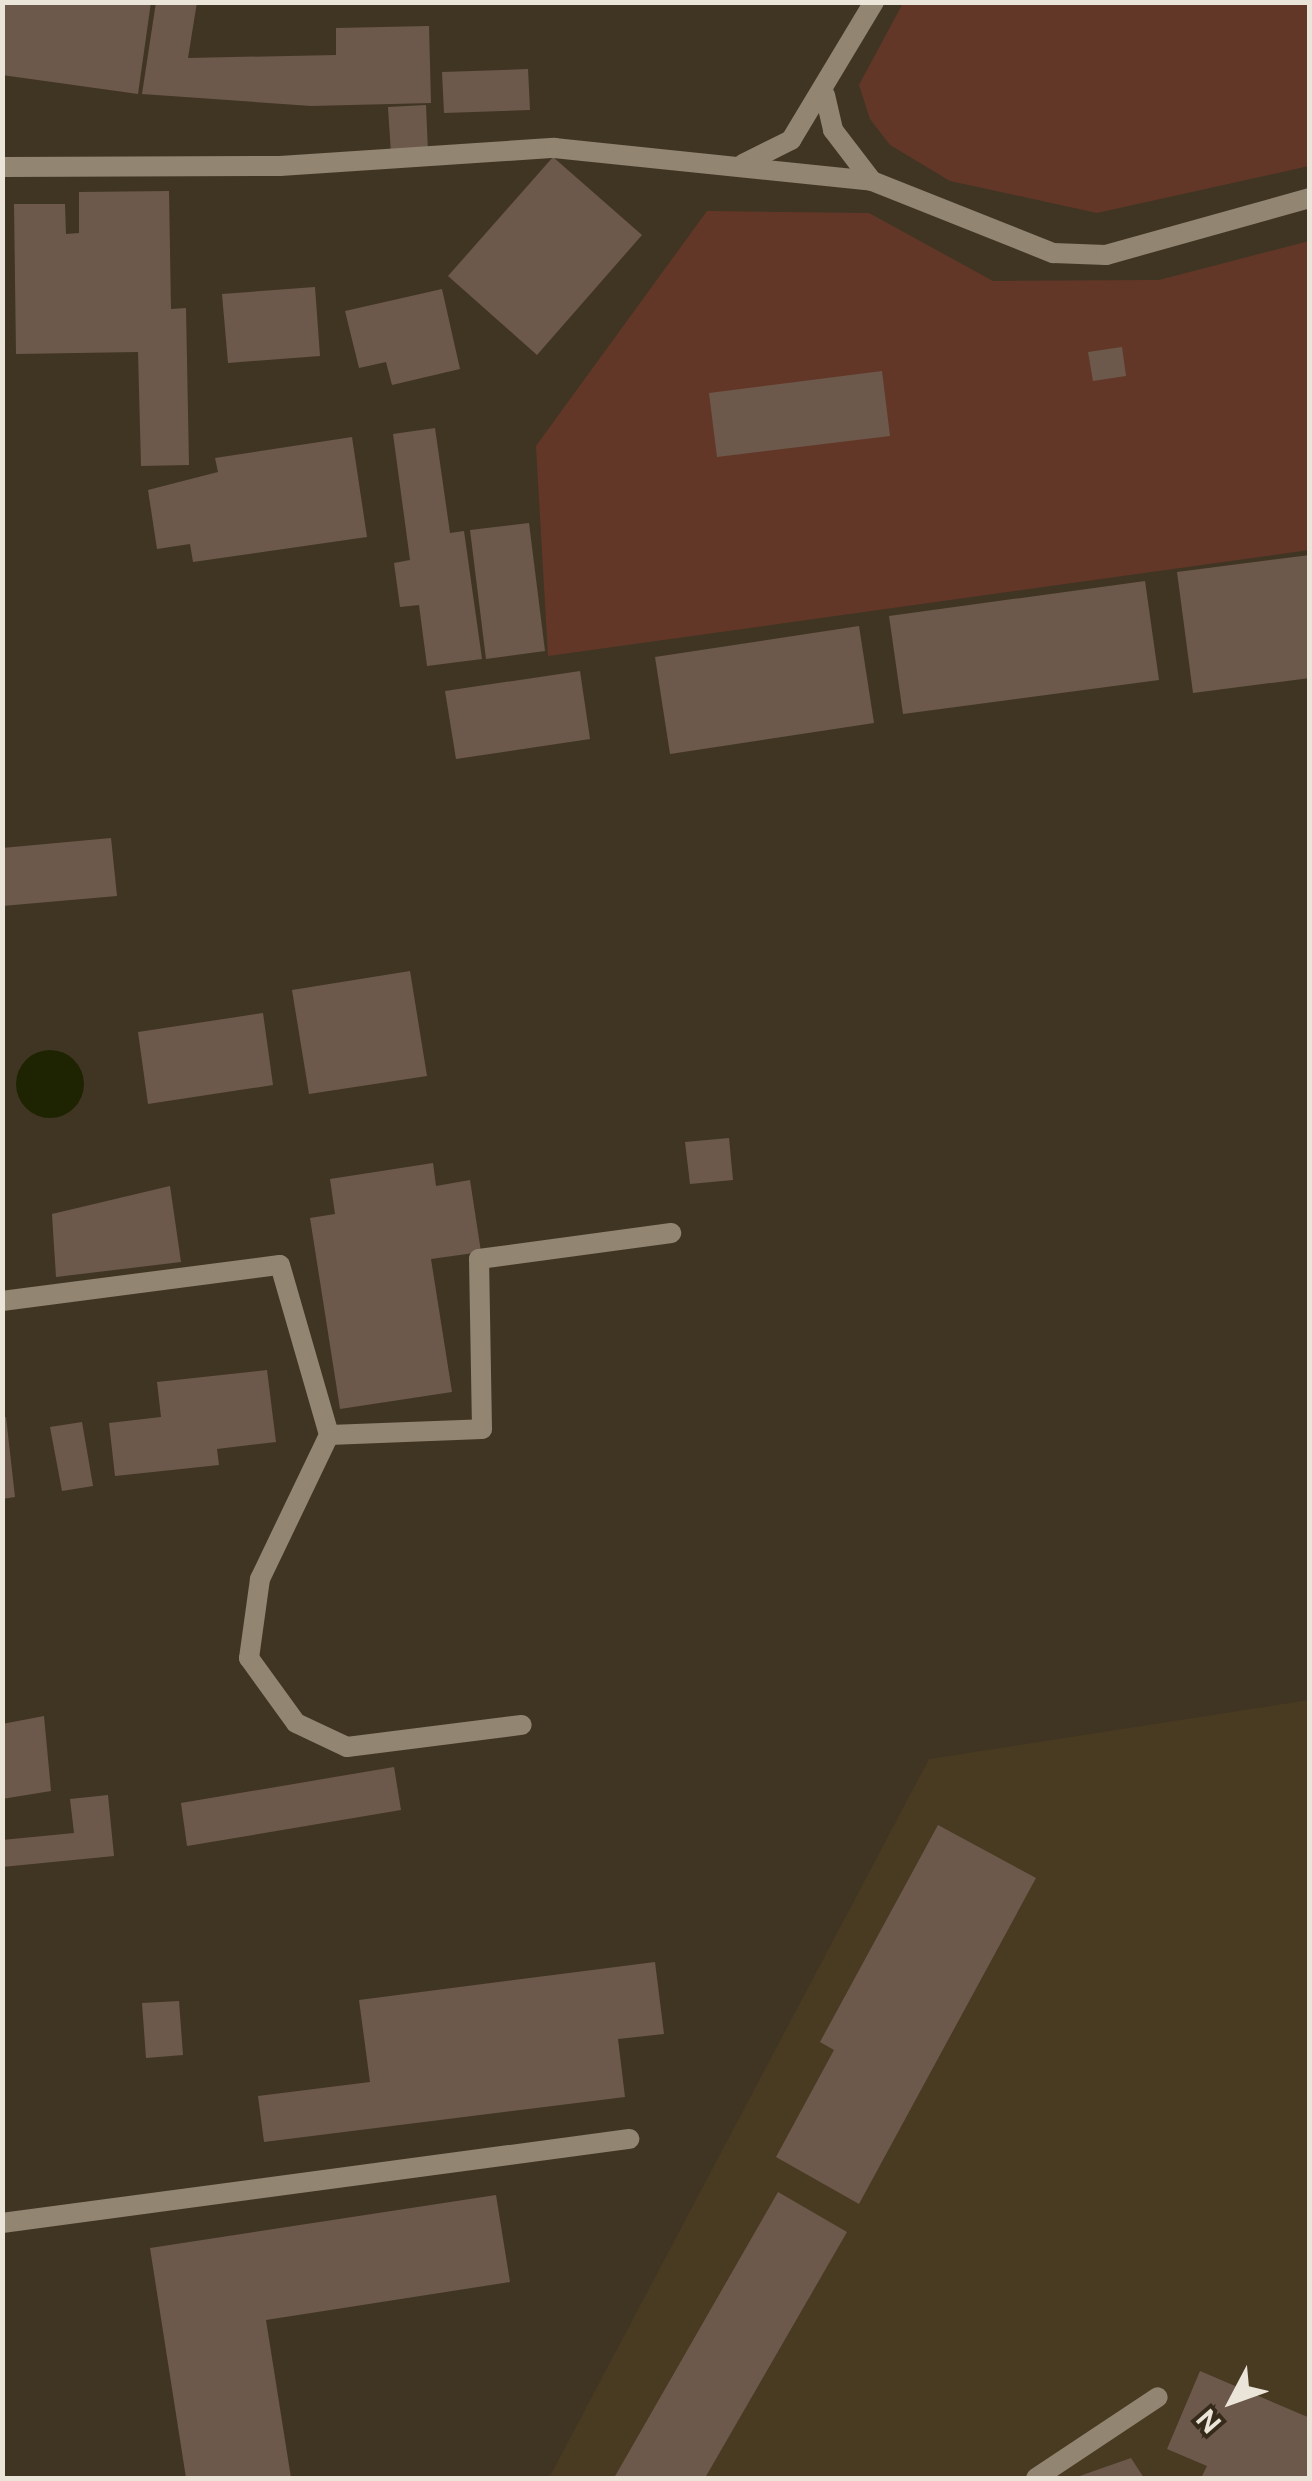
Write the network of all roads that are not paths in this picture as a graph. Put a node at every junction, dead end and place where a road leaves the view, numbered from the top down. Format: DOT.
graph roads {
  1 [pos="874,2"];
  2 [pos="826,95"];
  3 [pos="736,166"];
  4 [pos="2,167"];
  5 [pos="872,181"];
  6 [pos="1310,198"];
  7 [pos="671,1232"];
  8 [pos="2,1301"];
  9 [pos="329,1435"];
  10 [pos="522,1725"];
  11 [pos="629,2139"];
  12 [pos="2,2223"];
  13 [pos="1158,2397"];
  14 [pos="1036,2478"];
  1 -- 2 [label="lane"];
  2 -- 3 [label="lane"];
  2 -- 5 [label="lane"];
  3 -- 4 [label="lane"];
  3 -- 5 [label="lane"];
  5 -- 6 [label="lane"];
  7 -- 9 [label="lane"];
  8 -- 9 [label="lane"];
  9 -- 10 [label="lane"];
  11 -- 12 [label="lane"];
  13 -- 14 [label="lane"];
}
